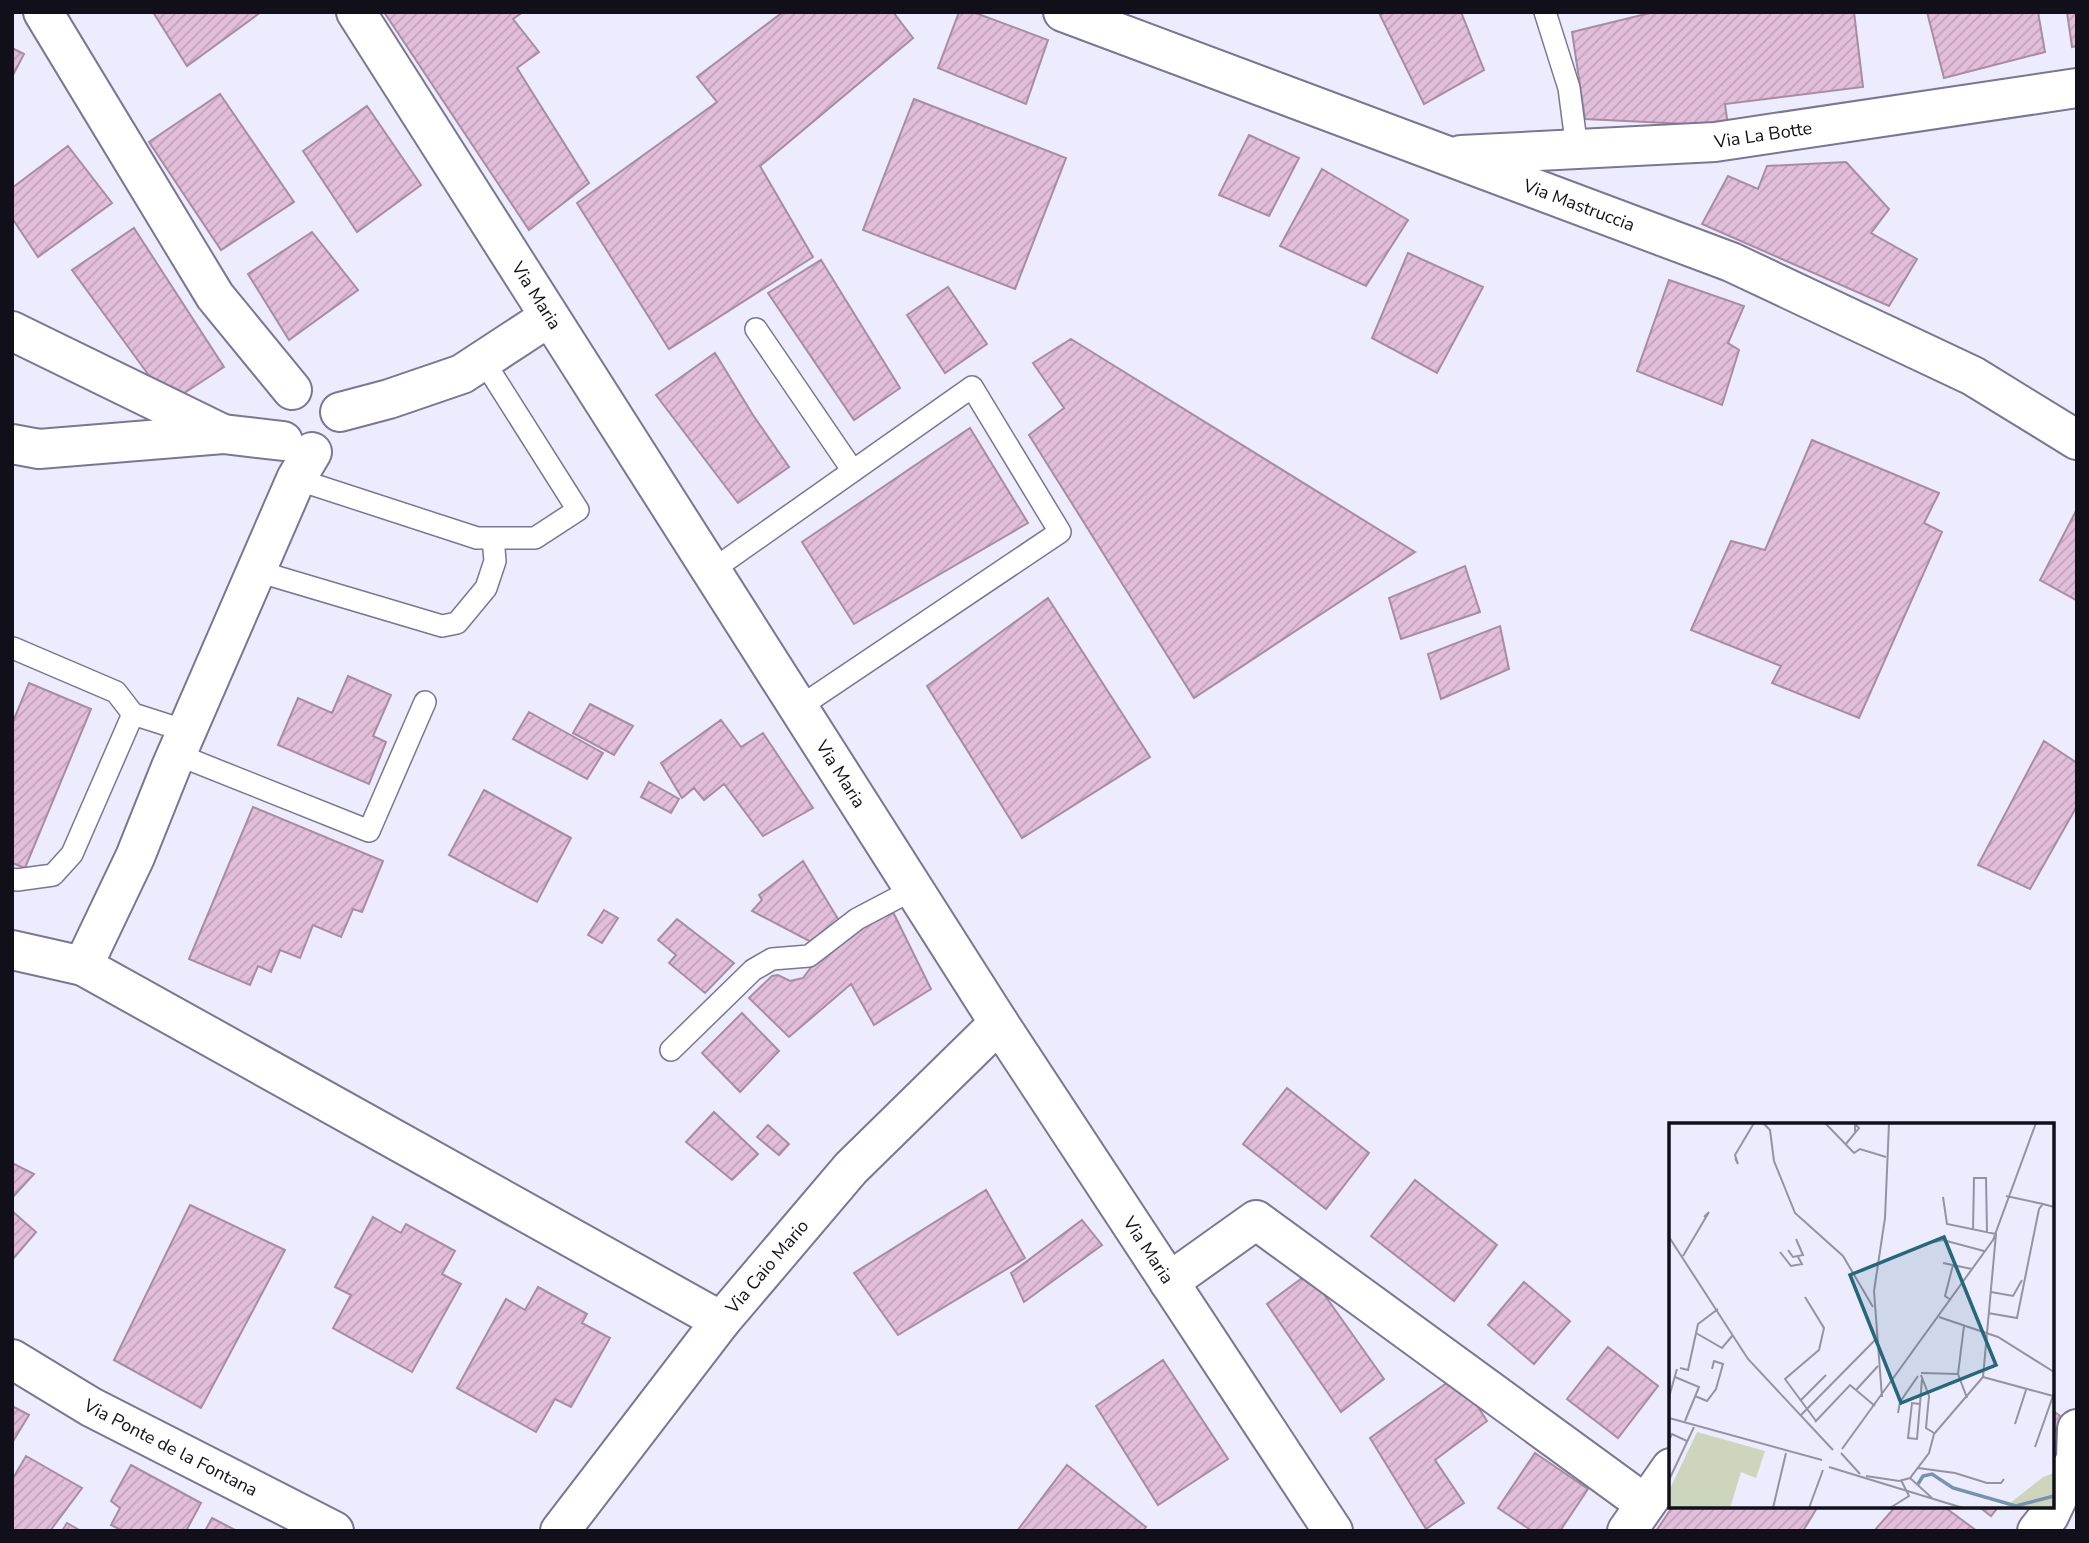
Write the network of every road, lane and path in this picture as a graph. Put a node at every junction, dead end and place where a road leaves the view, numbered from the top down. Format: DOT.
graph roads {
  1 [pos="43,12"];
  2 [pos="356,12"];
  3 [pos="1063,12"];
  4 [pos="1545,12"];
  5 [pos="2077,88"];
  6 [pos="1577,149"];
  7 [pos="1445,156"];
  8 [pos="549,317"];
  9 [pos="756,328"];
  10 [pos="12,331"];
  11 [pos="483,360"];
  12 [pos="292,390"];
  13 [pos="340,412"];
  14 [pos="223,434"];
  15 [pos="2077,440"];
  16 [pos="12,444"];
  17 [pos="297,457"];
  18 [pos="853,471"];
  19 [pos="493,538"];
  20 [pos="257,571"];
  21 [pos="711,571"];
  22 [pos="13,648"];
  23 [pos="425,702"];
  24 [pos="798,708"];
  25 [pos="133,714"];
  26 [pos="181,743"];
  27 [pos="12,879"];
  28 [pos="914,889"];
  29 [pos="12,950"];
  30 [pos="83,966"];
  31 [pos="999,1023"];
  32 [pos="671,1051"];
  33 [pos="1169,1282"];
  34 [pos="721,1321"];
  35 [pos="12,1359"];
  36 [pos="2077,1429"];
  37 [pos="1669,1471"];
  38 [pos="2054,1506"];
  39 [pos="2053,1508"];
  40 [pos="1636,1517"];
  41 [pos="334,1531"];
  42 [pos="560,1531"];
  43 [pos="1334,1531"];
  44 [pos="2038,1531"];
  1 -- 12 [label="street"];
  2 -- 8 [label="street, Via Maria"];
  3 -- 7 [label="street, Via Mastruccia"];
  4 -- 6 [label="lane"];
  5 -- 6 [label="street, Via La Botte"];
  6 -- 7 [label="street, Via La Botte"];
  7 -- 15 [label="street, Via Mastruccia"];
  8 -- 11 [label="street"];
  8 -- 21 [label="street, Via Maria"];
  9 -- 18 [label="lane"];
  10 -- 14 [label="street"];
  11 -- 13 [label="street"];
  11 -- 19 [label="lane"];
  12 -- 13 [label="street"];
  12 -- 17 [label="street"];
  13 -- 17 [label="street"];
  14 -- 16 [label="street"];
  14 -- 17 [label="street"];
  17 -- 19 [label="lane"];
  17 -- 20 [label="street"];
  18 -- 21 [label="lane"];
  18 -- 24 [label="lane"];
  19 -- 20 [label="lane"];
  20 -- 26 [label="street"];
  21 -- 24 [label="street, Via Maria"];
  22 -- 25 [label="lane"];
  23 -- 26 [label="lane"];
  24 -- 28 [label="street, Via Maria"];
  25 -- 26 [label="lane"];
  25 -- 27 [label="lane"];
  26 -- 30 [label="street"];
  28 -- 31 [label="street, Via Maria"];
  28 -- 32 [label="lane"];
  29 -- 30 [label="street"];
  30 -- 34 [label="street"];
  31 -- 33 [label="street, Via Maria"];
  31 -- 34 [label="street, Via Caio Mario"];
  33 -- 40 [label="street"];
  33 -- 43 [label="street, Via Maria"];
  34 -- 42 [label="street, Via Caio Mario"];
  35 -- 41 [label="street, Via Ponte de la Fontana"];
  36 -- 38 [label="street"];
  37 -- 40 [label="street"];
  39 -- 44 [label="street"];
}
